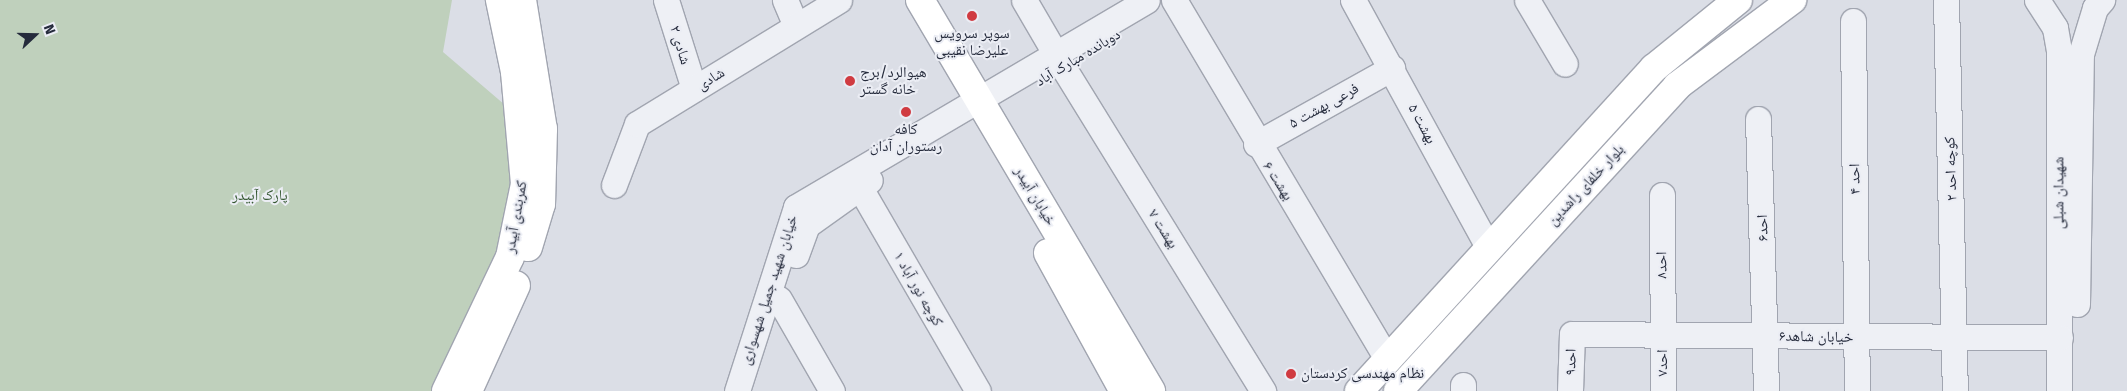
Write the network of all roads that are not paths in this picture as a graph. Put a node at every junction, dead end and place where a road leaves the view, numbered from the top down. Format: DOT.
graph roads {
  1 [pos="500,0"];
  2 [pos="522,0"];
  3 [pos="666,0"];
  4 [pos="786,0"];
  5 [pos="840,0"];
  6 [pos="904,0"];
  7 [pos="920,0"];
  8 [pos="1024,0"];
  9 [pos="1148,0"];
  10 [pos="1166,0"];
  11 [pos="1174,0"];
  12 [pos="1353,0"];
  13 [pos="1527,0"];
  14 [pos="1792,0"];
  15 [pos="1946,0"];
  16 [pos="2037,0"];
  17 [pos="2102,0"];
  18 [pos="1725,4"];
  19 [pos="1853,21"];
  20 [pos="796,26"];
  21 [pos="1059,60"];
  22 [pos="1566,64"];
  23 [pos="1392,68"];
  24 [pos="694,90"];
  25 [pos="2069,93"];
  26 [pos="976,108"];
  27 [pos="1758,119"];
  28 [pos="1256,144"];
  29 [pos="614,184"];
  30 [pos="859,186"];
  31 [pos="1662,195"];
  32 [pos="1489,248"];
  33 [pos="779,299"];
  34 [pos="1572,334"];
  35 [pos="1663,335"];
  36 [pos="1767,336"];
  37 [pos="2060,337"];
  38 [pos="1857,338"];
  39 [pos="1957,339"];
  40 [pos="1388,360"];
  41 [pos="446,391"];
  42 [pos="468,391"];
  43 [pos="737,391"];
  44 [pos="752,391"];
  45 [pos="832,391"];
  46 [pos="978,391"];
  47 [pos="1124,391"];
  48 [pos="1151,391"];
  49 [pos="1263,391"];
  50 [pos="1359,391"];
  51 [pos="1398,391"];
  52 [pos="1570,391"];
  53 [pos="1663,391"];
  54 [pos="1766,391"];
  55 [pos="1857,391"];
  56 [pos="1955,391"];
  57 [pos="2059,391"];
  58 [pos="2076,391"];
  1 -- 41 [label="main road, کمربندی آبیدر"];
  2 -- 42 [label="main road, کمربندی آبیدر"];
  3 -- 24 [label="street, شادی ۲"];
  4 -- 20 [label="street"];
  5 -- 20 [label="street, شادی"];
  6 -- 26 [label="main road, خیابان آبیدر"];
  7 -- 26 [label="main road, خیابان آبیدر"];
  8 -- 21 [label="street, بهشت ۷"];
  9 -- 21 [label="street"];
  10 -- 21 [label="street, دوبانده مبارک آباد"];
  11 -- 28 [label="street, بهشت ۶"];
  12 -- 23 [label="street, بهشت ۵"];
  13 -- 22 [label="street"];
  14 -- 51 [label="main road, بلوار خلفای راشدین"];
  15 -- 39 [label="street, کوچه احد ۲"];
  16 -- 25 [label="street, شهیدان شبلی"];
  17 -- 25 [label="street, شهیدان شبلی"];
  18 -- 32 [label="main road, بلوار خلفای راشدین"];
  19 -- 38 [label="street, احد ۴"];
  20 -- 24 [label="street, شادی"];
  21 -- 26 [label="street, دوبانده مبارک آباد"];
  21 -- 49 [label="street, بهشت ۷"];
  23 -- 28 [label="street, فرعی بهشت ۵"];
  23 -- 32 [label="street, بهشت ۵"];
  24 -- 29 [label="street, شادی"];
  25 -- 37 [label="street, شهیدان شبلی"];
  25 -- 58 [label="street, شهیدان شبلی"];
  26 -- 30 [label="street, خیابان شهید جمیل شهسواری"];
  26 -- 43 [label="street, خیابان شهید جمیل شهسواری"];
  26 -- 47 [label="main road, خیابان آبیدر"];
  26 -- 48 [label="main road, خیابان آبیدر"];
  27 -- 36 [label="street, احد۶"];
  28 -- 40 [label="street, بهشت ۶"];
  30 -- 33 [label="street, خیابان شهید جمیل شهسواری"];
  30 -- 46 [label="street, کوچه نور آباد ۱"];
  31 -- 35 [label="street, احد۸"];
  32 -- 40 [label="main road, بلوار خلفای راشدین"];
  33 -- 44 [label="street, خیابان شهید جمیل شهسواری"];
  33 -- 45 [label="street"];
  34 -- 35 [label="street, خیابان شاهد۶"];
  34 -- 52 [label="street, احد۹"];
  35 -- 36 [label="street, خیابان شاهد۶"];
  35 -- 53 [label="street, احد۷"];
  36 -- 38 [label="street, خیابان شاهد۶"];
  36 -- 54 [label="street, احد۶"];
  37 -- 39 [label="street, خیابان شاهد۶"];
  37 -- 57 [label="street, شهیدان شبلی"];
  38 -- 39 [label="street, خیابان شاهد۶"];
  38 -- 55 [label="street, احد ۴"];
  39 -- 56 [label="street, کوچه احد ۲"];
  40 -- 50 [label="main road, بلوار خلفای راشدین"];
}
